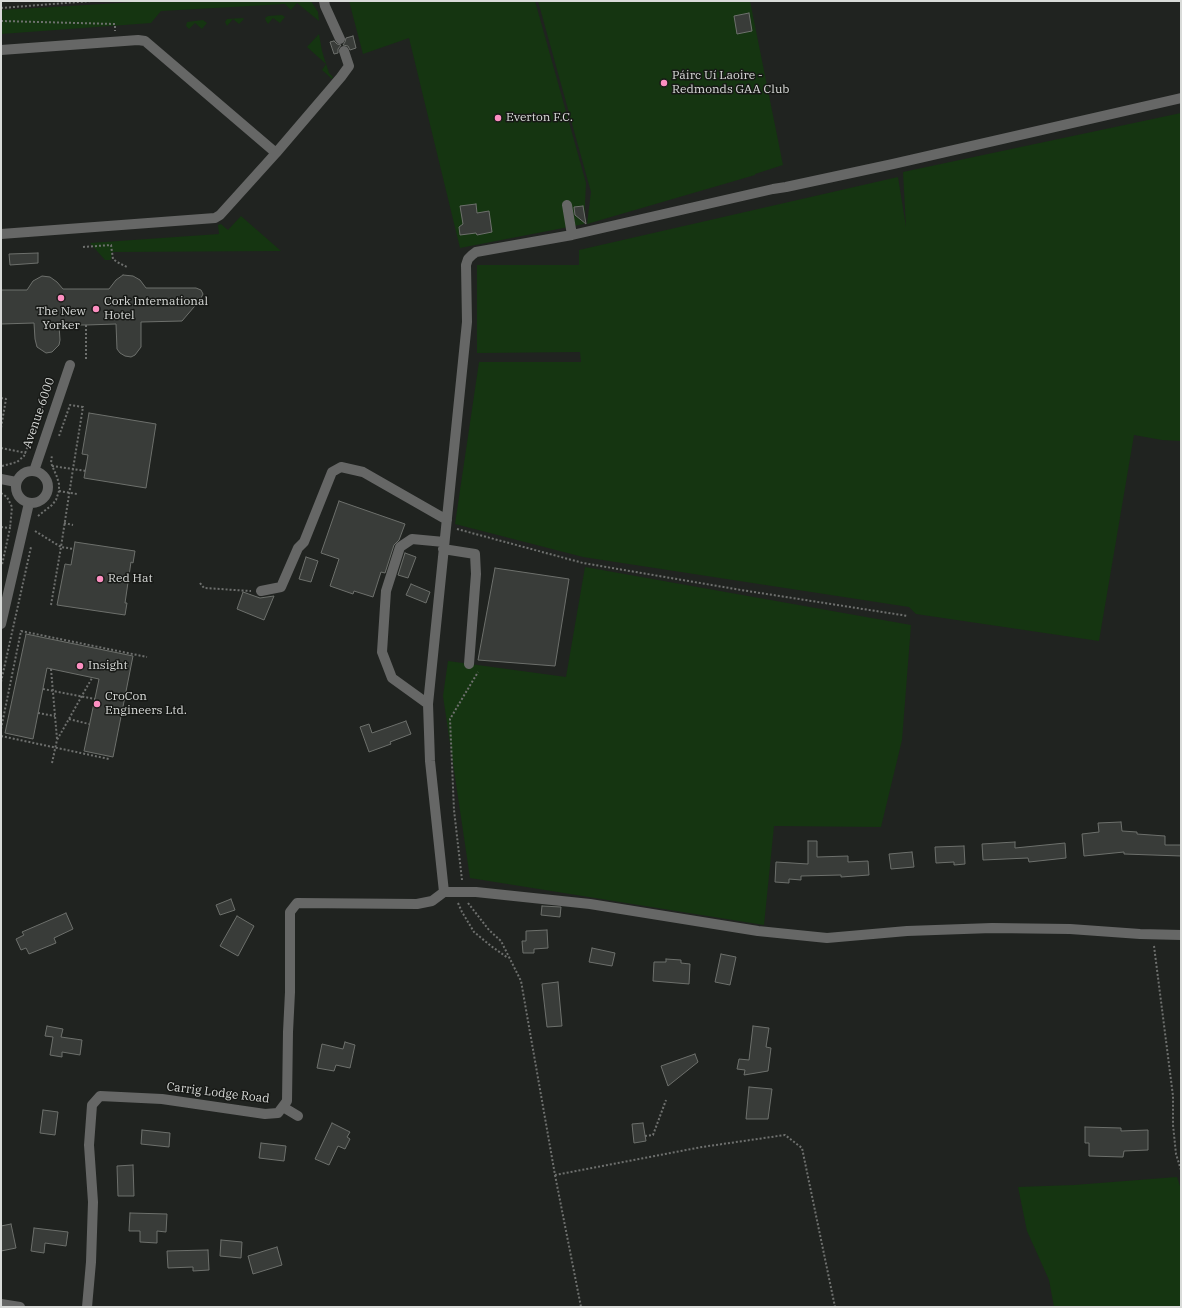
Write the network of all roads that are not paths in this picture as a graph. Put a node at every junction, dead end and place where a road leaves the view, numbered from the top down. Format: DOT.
graph roads {
  1 [pos="324,1"];
  2 [pos="340,39"];
  3 [pos="1,50"];
  4 [pos="344,51"];
  5 [pos="1181,98"];
  6 [pos="276,153"];
  7 [pos="567,205"];
  8 [pos="1,234"];
  9 [pos="572,235"];
  10 [pos="70,365"];
  11 [pos="34,471"];
  12 [pos="1,479"];
  13 [pos="16,482"];
  14 [pos="28,504"];
  15 [pos="447,523"];
  16 [pos="444,545"];
  17 [pos="261,592"];
  18 [pos="1,624"];
  19 [pos="469,664"];
  20 [pos="428,704"];
  21 [pos="444,892"];
  22 [pos="1181,935"];
  23 [pos="283,1107"];
  24 [pos="298,1116"];
  25 [pos="1,1304"];
  26 [pos="20,1307"];
  27 [pos="87,1307"];
  1 -- 2 [label="street"];
  3 -- 6 [label="street"];
  4 -- 6 [label="street"];
  5 -- 9 [label="street"];
  6 -- 8 [label="street"];
  7 -- 9 [label="street"];
  9 -- 15 [label="street"];
  10 -- 11 [label="street, Avenue 6000"];
  11 -- 13 [label="street"];
  11 -- 14 [label="street"];
  12 -- 13 [label="street"];
  13 -- 14 [label="street"];
  14 -- 18 [label="street"];
  15 -- 16 [label="street"];
  15 -- 17 [label="street"];
  16 -- 19 [label="street"];
  16 -- 20 [label="street"];
  16 -- 20 [label="street"];
  20 -- 21 [label="street"];
  21 -- 22 [label="street"];
  21 -- 23 [label="street, Carrig Lodge Road"];
  23 -- 24 [label="street"];
  23 -- 27 [label="street, Carrig Lodge Road"];
  25 -- 26 [label="street"];
}
